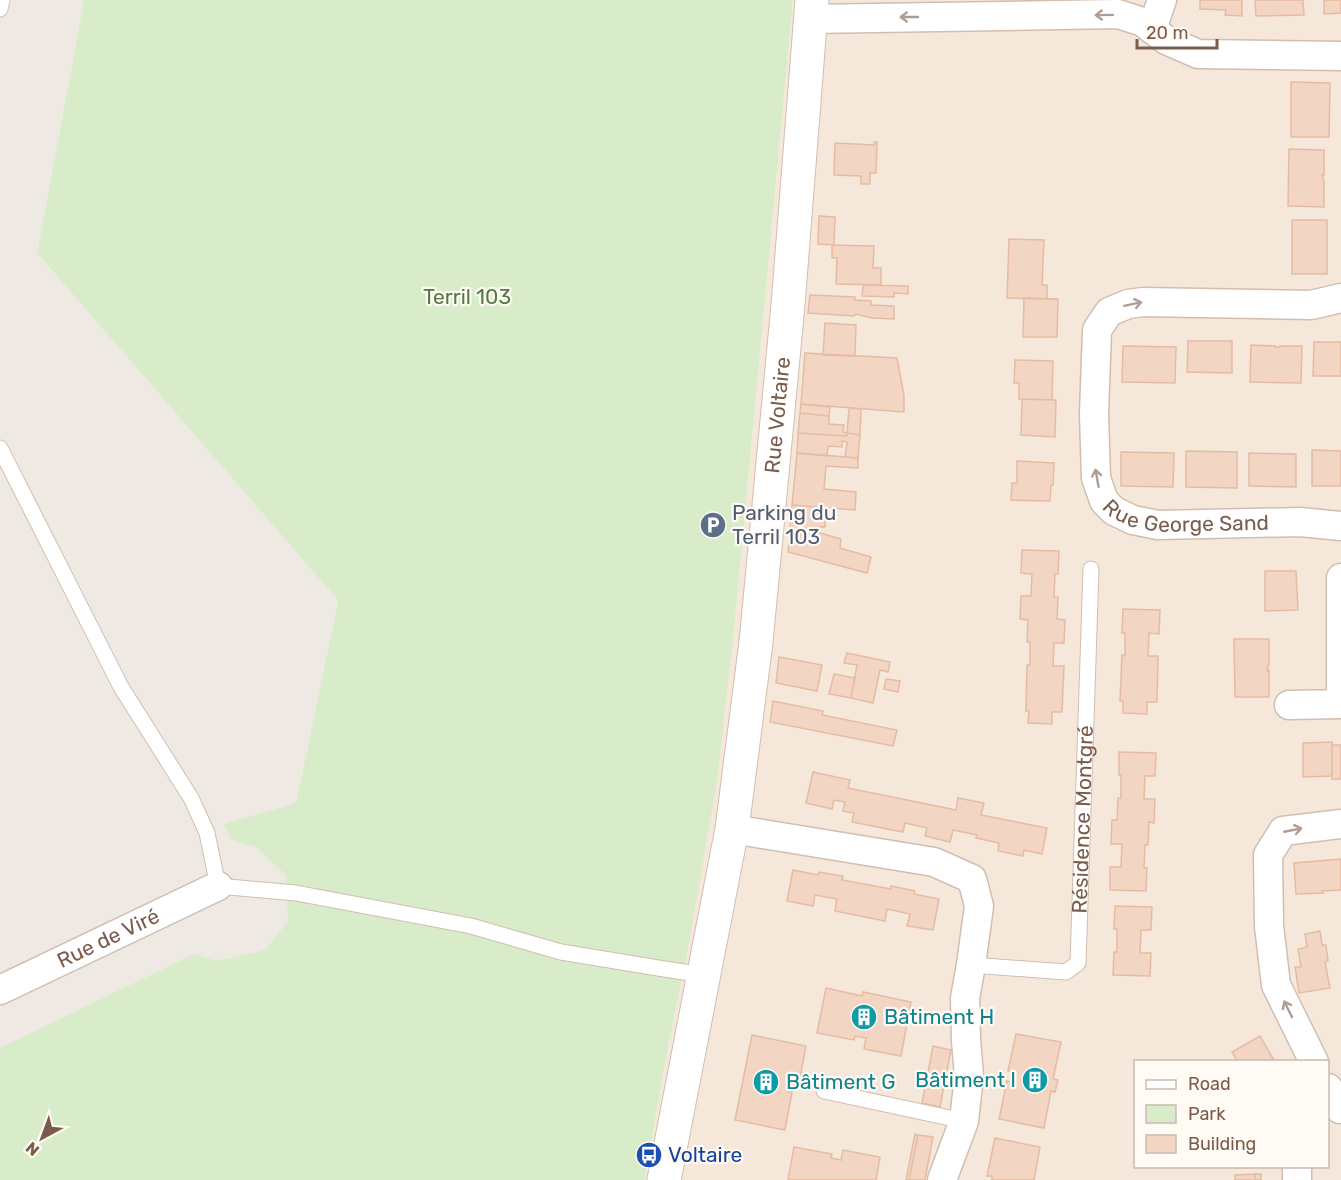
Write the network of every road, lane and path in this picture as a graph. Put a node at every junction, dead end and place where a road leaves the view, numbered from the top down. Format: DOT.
graph roads {
  1 [pos="2,0"];
  2 [pos="1162,0"];
  3 [pos="0,9"];
  4 [pos="811,9"];
  5 [pos="1152,29"];
  6 [pos="1341,56"];
  7 [pos="1341,298"];
  8 [pos="0,448"];
  9 [pos="1341,526"];
  10 [pos="1091,569"];
  11 [pos="1341,578"];
  12 [pos="1289,705"];
  13 [pos="1341,824"];
  14 [pos="732,829"];
  15 [pos="218,886"];
  16 [pos="971,965"];
  17 [pos="704,975"];
  18 [pos="0,990"];
  19 [pos="1313,1060"];
  20 [pos="824,1091"];
  21 [pos="964,1121"];
  22 [pos="664,1180"];
  23 [pos="942,1180"];
  1 -- 3 [label="lane"];
  2 -- 5 [label="street"];
  5 -- 4 [label="street, one-way"];
  4 -- 14 [label="street, Rue Voltaire"];
  5 -- 6 [label="street"];
  9 -- 7 [label="street, Rue George Sand, one-way"];
  8 -- 15 [label="lane"];
  10 -- 16 [label="lane, Résidence Montgré"];
  11 -- 12 [label="street"];
  19 -- 13 [label="street, one-way"];
  14 -- 16 [label="street"];
  14 -- 17 [label="street, Rue Voltaire"];
  15 -- 17 [label="lane"];
  15 -- 18 [label="street, Rue de Viré"];
  16 -- 21 [label="street"];
  17 -- 22 [label="street, Rue Voltaire"];
  20 -- 21 [label="lane"];
  21 -- 23 [label="street"];
}
